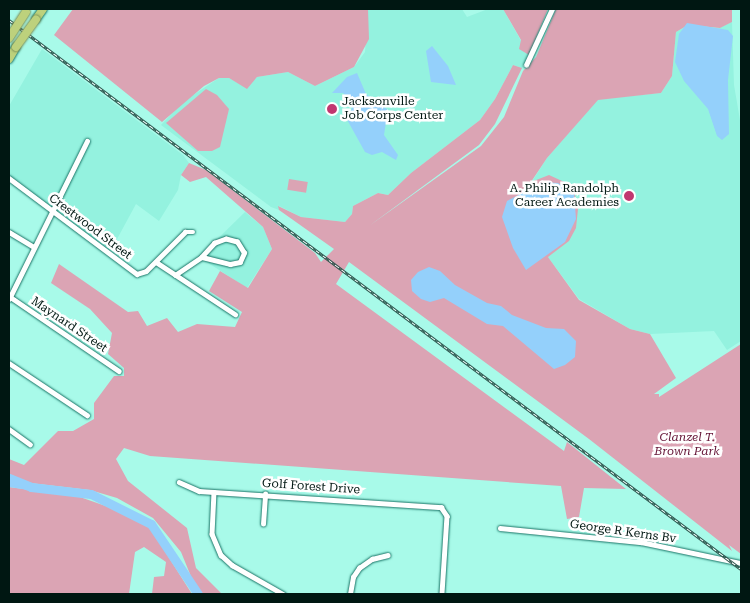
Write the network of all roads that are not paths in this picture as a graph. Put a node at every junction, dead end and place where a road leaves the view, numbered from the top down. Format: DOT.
graph roads {
  1 [pos="43,9"];
  2 [pos="552,9"];
  3 [pos="28,10"];
  4 [pos="9,38"];
  5 [pos="9,59"];
  6 [pos="526,65"];
  7 [pos="87,141"];
  8 [pos="9,178"];
  9 [pos="52,210"];
  10 [pos="9,232"];
  11 [pos="193,232"];
  12 [pos="34,247"];
  13 [pos="202,257"];
  14 [pos="156,262"];
  15 [pos="175,275"];
  16 [pos="9,297"];
  17 [pos="235,314"];
  18 [pos="9,363"];
  19 [pos="118,371"];
  20 [pos="87,416"];
  21 [pos="9,429"];
  22 [pos="30,444"];
  23 [pos="179,482"];
  24 [pos="214,492"];
  25 [pos="265,494"];
  26 [pos="263,524"];
  27 [pos="500,528"];
  28 [pos="388,556"];
  29 [pos="741,563"];
  30 [pos="283,594"];
  31 [pos="350,594"];
  32 [pos="442,594"];
  1 -- 5 [label="highway, bridge"];
  2 -- 6 [label="street"];
  3 -- 4 [label="highway, bridge"];
  7 -- 9 [label="street"];
  8 -- 9 [label="street, Crestwood Street"];
  9 -- 12 [label="street"];
  9 -- 14 [label="street, Crestwood Street"];
  10 -- 12 [label="street"];
  11 -- 14 [label="street"];
  12 -- 16 [label="street"];
  13 -- 13 [label="street"];
  13 -- 15 [label="street"];
  14 -- 15 [label="street"];
  15 -- 17 [label="street"];
  16 -- 19 [label="street, Maynard Street"];
  18 -- 20 [label="street"];
  21 -- 22 [label="street"];
  23 -- 24 [label="street, Golf Forest Drive"];
  24 -- 25 [label="street, Golf Forest Drive"];
  24 -- 30 [label="street"];
  25 -- 26 [label="street"];
  25 -- 32 [label="street, Golf Forest Drive"];
  27 -- 29 [label="street, George R Kerns Bv"];
  28 -- 31 [label="street"];
}
